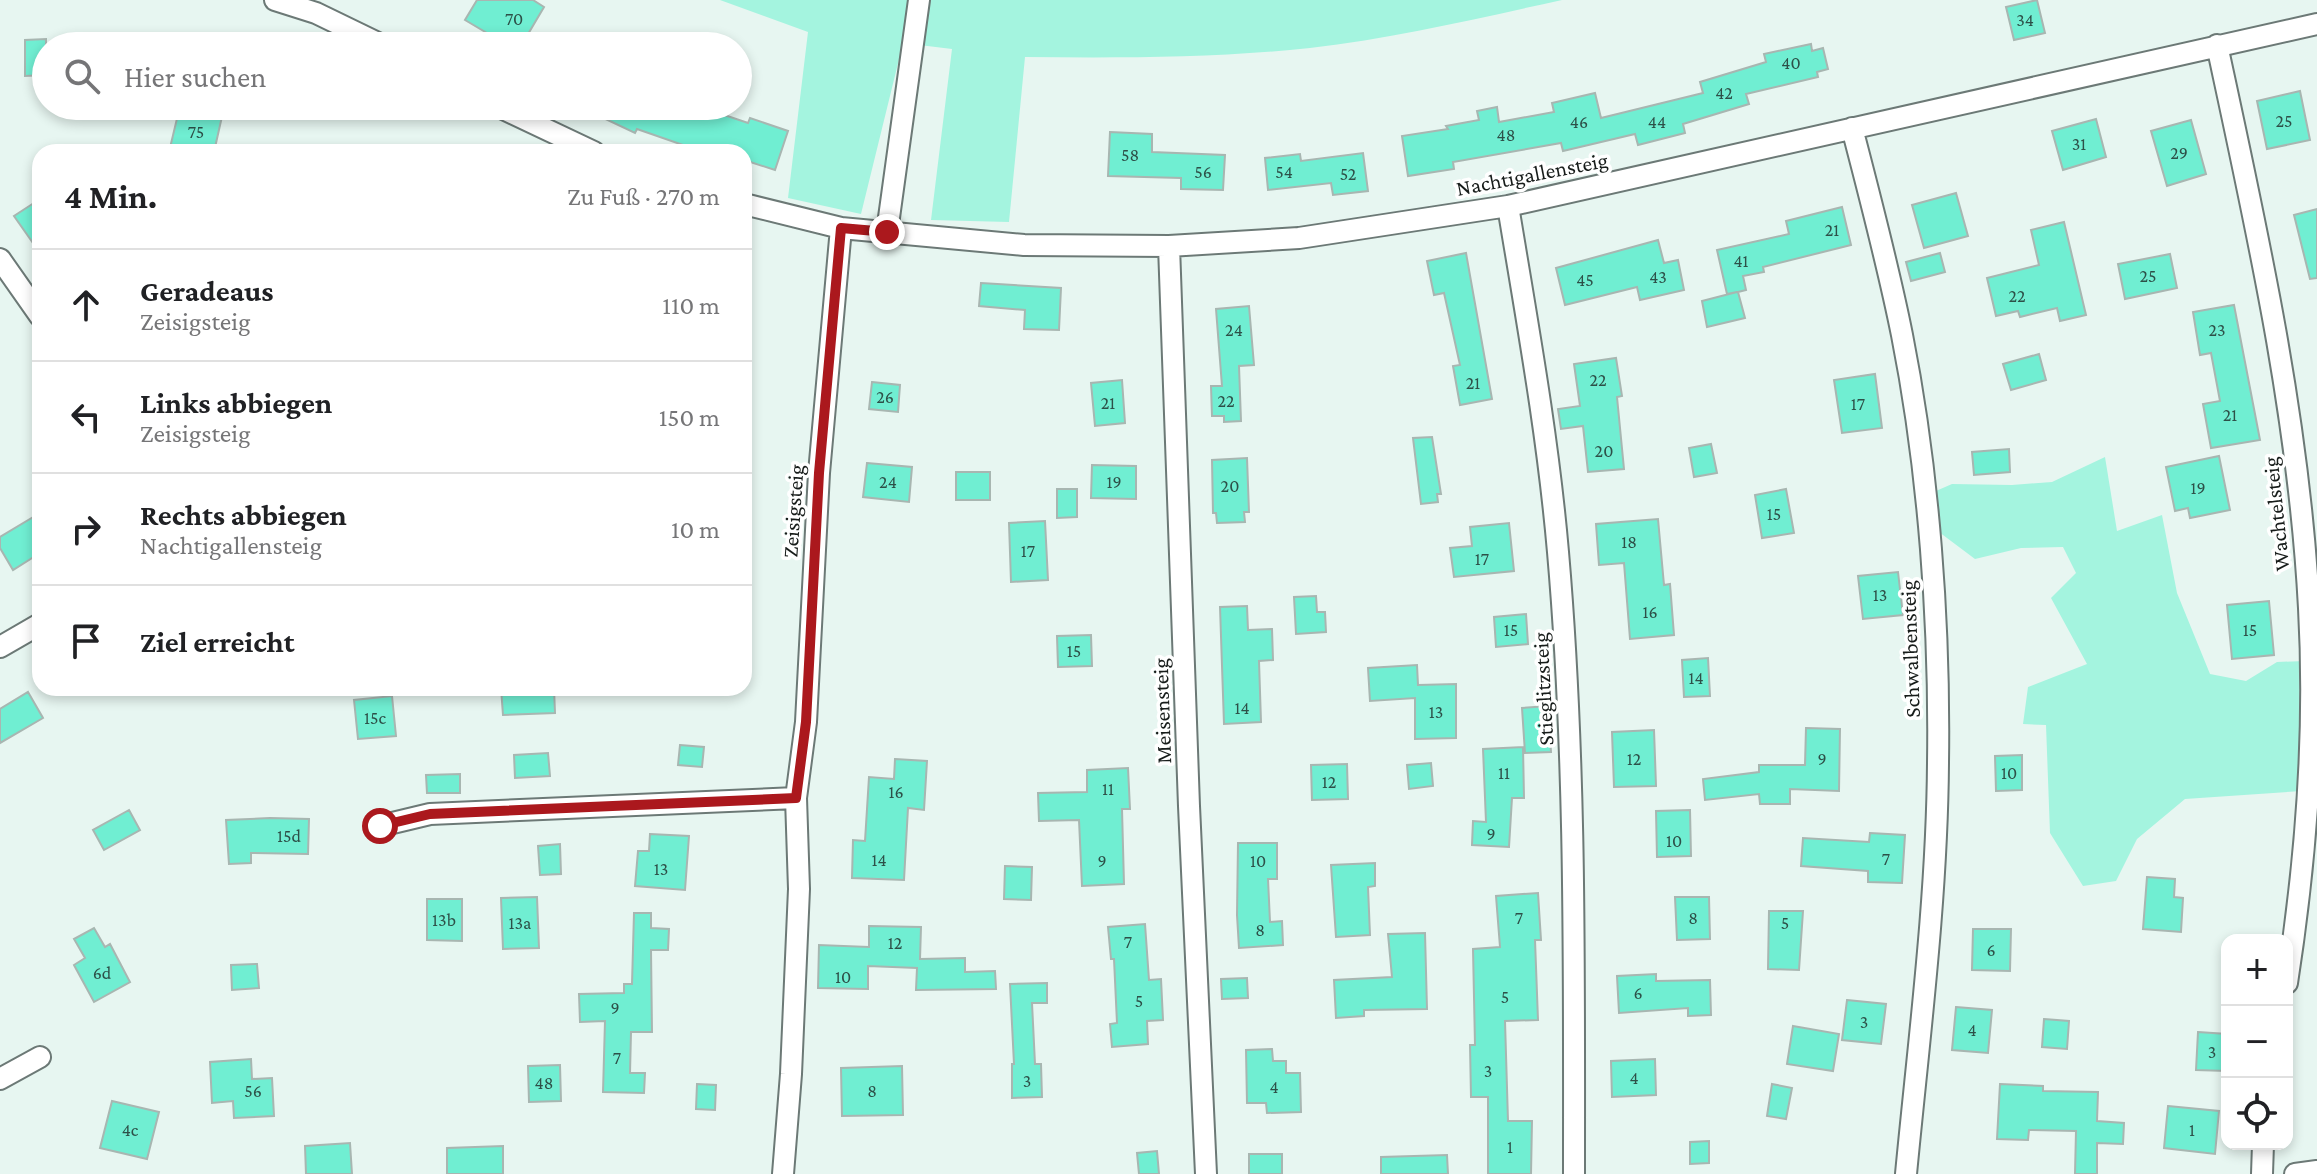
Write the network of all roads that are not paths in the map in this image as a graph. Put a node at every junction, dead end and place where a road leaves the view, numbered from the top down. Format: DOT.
graph roads {
  1 [pos="275,0"];
  2 [pos="919,0"];
  3 [pos="2317,24"];
  4 [pos="355,32"];
  5 [pos="2217,45"];
  6 [pos="527,120"];
  7 [pos="1852,128"];
  8 [pos="577,144"];
  9 [pos="752,206"];
  10 [pos="1508,206"];
  11 [pos="841,228"];
  12 [pos="887,232"];
  13 [pos="1169,246"];
  14 [pos="0,259"];
  15 [pos="32,305"];
  16 [pos="32,629"];
  17 [pos="0,647"];
  18 [pos="796,798"];
  19 [pos="380,826"];
  20 [pos="2293,942"];
  21 [pos="40,1057"];
  22 [pos="0,1079"];
  23 [pos="2263,1150"];
  24 [pos="2317,1171"];
  25 [pos="783,1174"];
  26 [pos="1206,1174"];
  27 [pos="1574,1174"];
  28 [pos="1906,1174"];
  29 [pos="2262,1174"];
  30 [pos="2295,1174"];
  1 -- 4 [label="street"];
  2 -- 12 [label="street"];
  3 -- 5 [label="street, Nachtigallensteig"];
  5 -- 7 [label="street, Nachtigallensteig"];
  5 -- 20 [label="street, Wachtelsteig"];
  6 -- 8 [label="street"];
  7 -- 10 [label="street, Nachtigallensteig"];
  7 -- 28 [label="street, Schwalbensteig"];
  9 -- 11 [label="street, Nachtigallensteig"];
  10 -- 13 [label="street, Nachtigallensteig"];
  10 -- 27 [label="street, Stieglitzsteig"];
  11 -- 12 [label="street, Nachtigallensteig"];
  11 -- 18 [label="street, Zeisigsteig"];
  12 -- 13 [label="street, Nachtigallensteig"];
  13 -- 26 [label="street, Meisensteig"];
  14 -- 15 [label="street"];
  16 -- 17 [label="street"];
  18 -- 19 [label="street"];
  18 -- 25 [label="street, Zeisigsteig"];
  21 -- 22 [label="street"];
  23 -- 29 [label="street"];
  24 -- 30 [label="street"];
}
